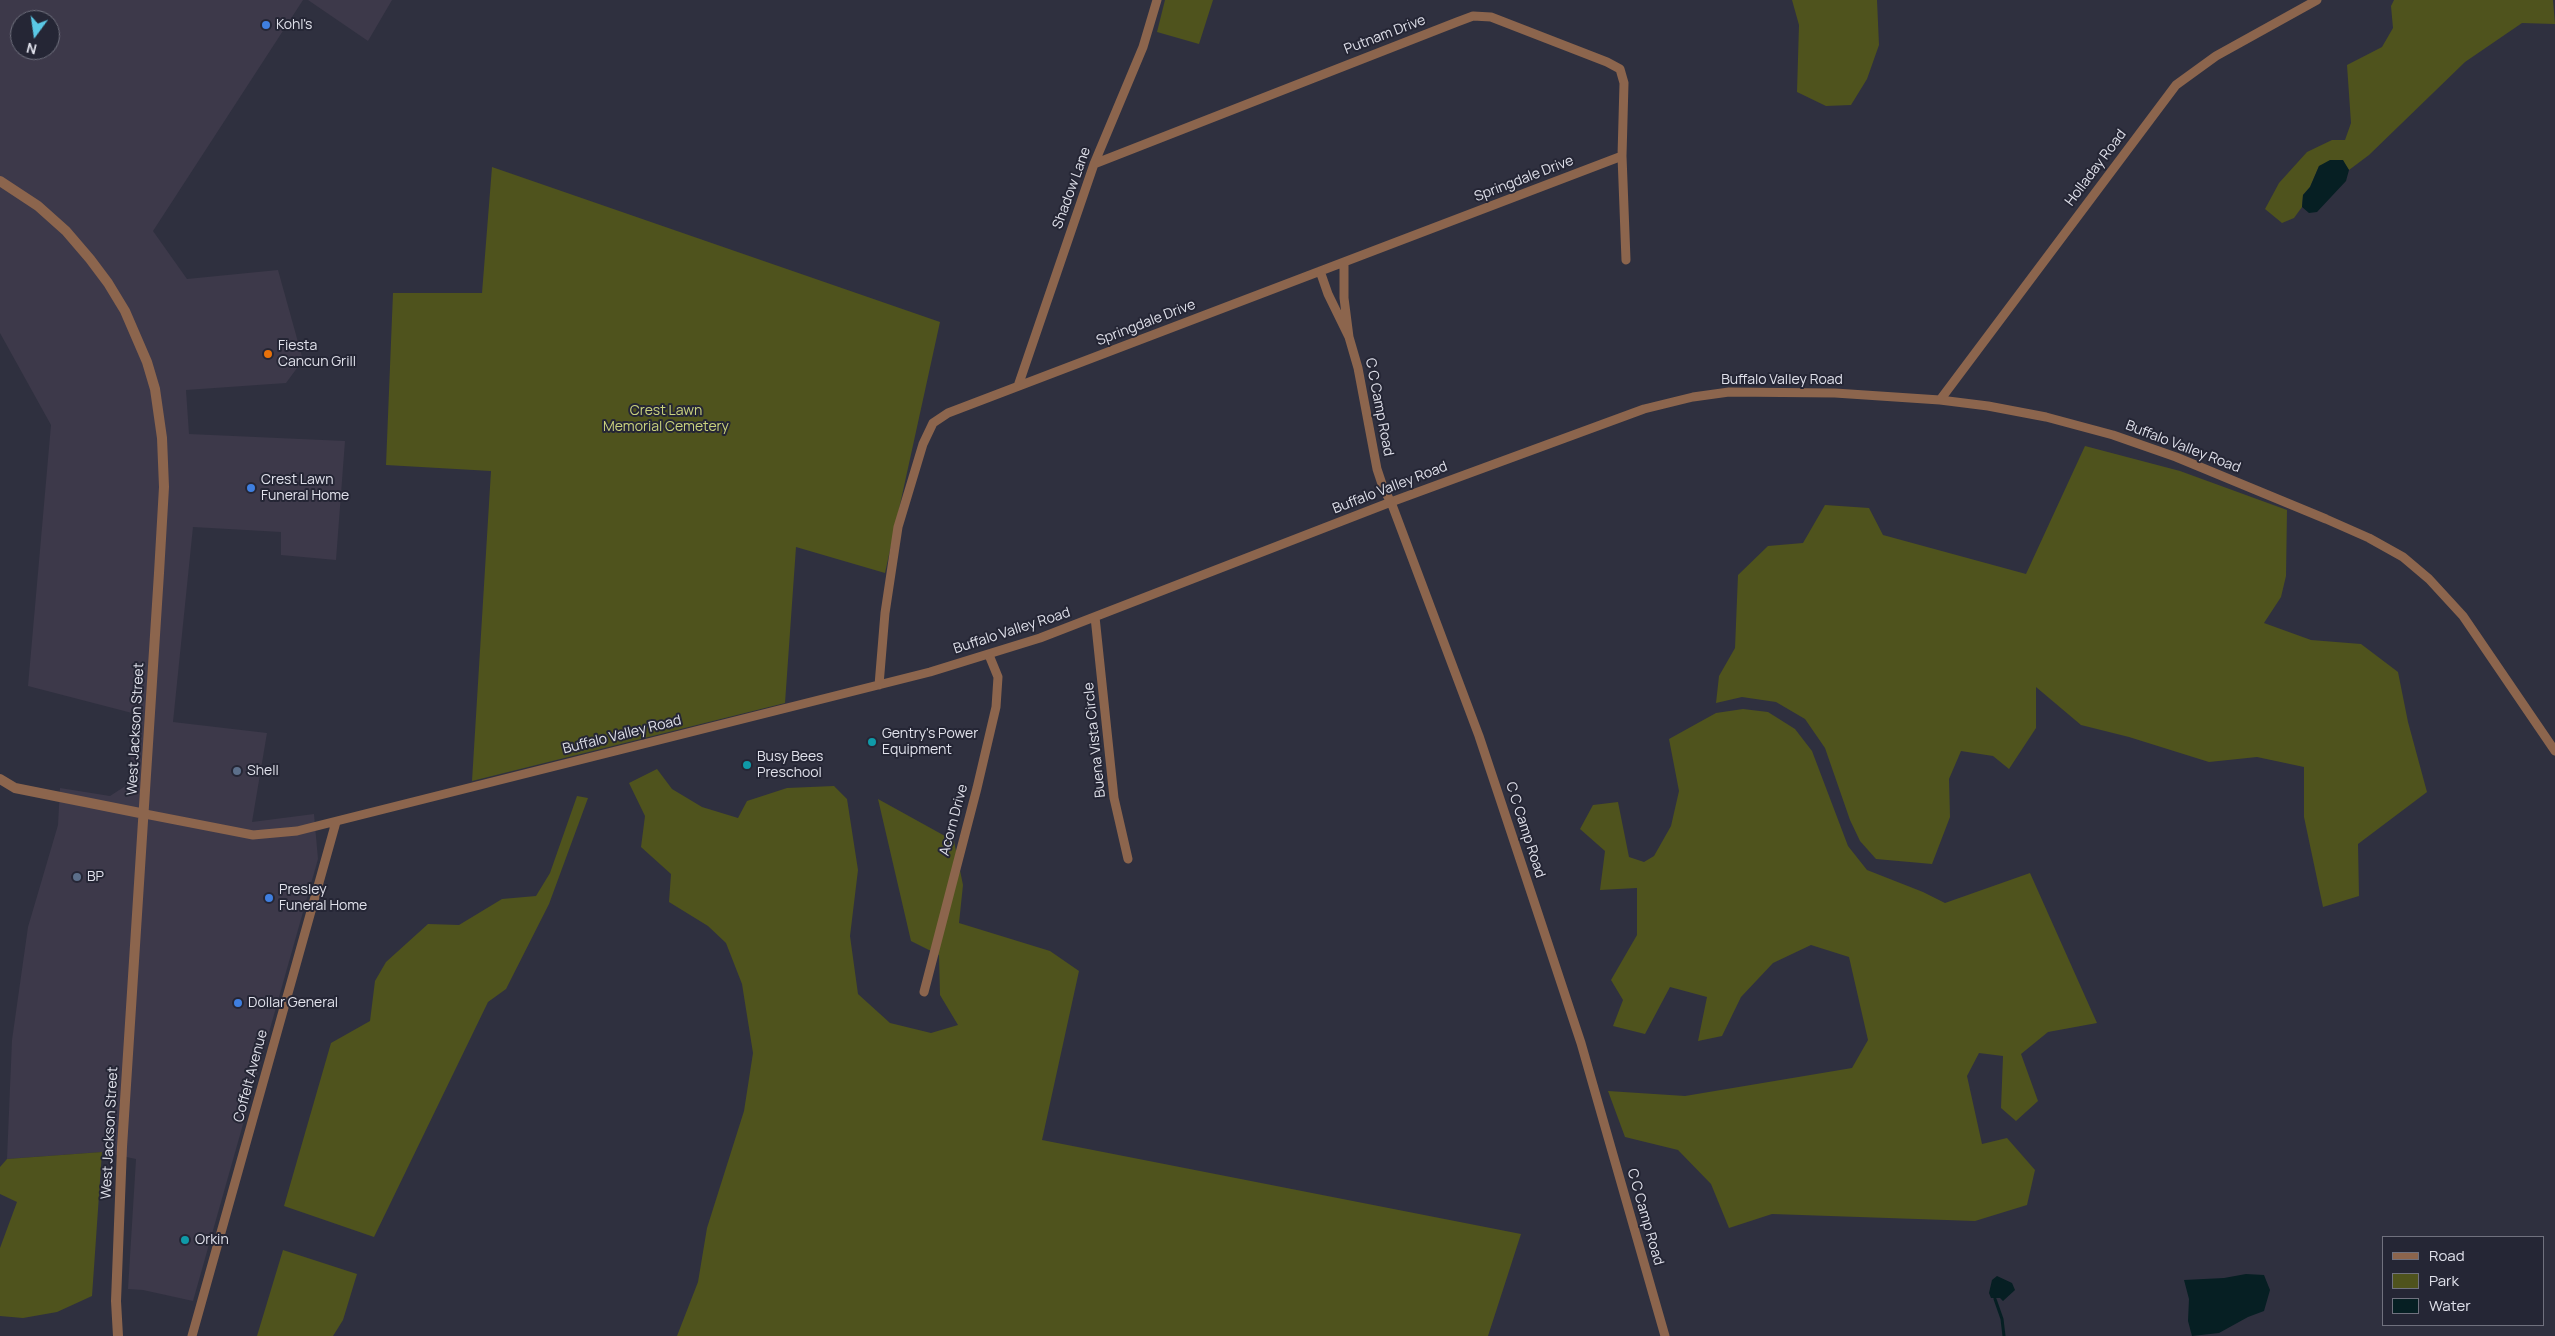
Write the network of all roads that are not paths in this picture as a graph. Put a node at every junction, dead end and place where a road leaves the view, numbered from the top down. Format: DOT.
graph roads {
  1 [pos="1158,0"];
  2 [pos="2317,0"];
  3 [pos="1622,156"];
  4 [pos="1094,164"];
  5 [pos="0,181"];
  6 [pos="1626,260"];
  7 [pos="1344,262"];
  8 [pos="1320,271"];
  9 [pos="1349,337"];
  10 [pos="1018,386"];
  11 [pos="1940,400"];
  12 [pos="1390,502"];
  13 [pos="1095,617"];
  14 [pos="989,655"];
  15 [pos="879,685"];
  16 [pos="2555,751"];
  17 [pos="0,779"];
  18 [pos="145,814"];
  19 [pos="336,822"];
  20 [pos="1128,858"];
  21 [pos="924,992"];
  22 [pos="118,1336"];
  23 [pos="192,1336"];
  24 [pos="1665,1336"];
  1 -- 4 [label="street, Shadow Lane"];
  2 -- 11 [label="street, Holladay Road"];
  3 -- 4 [label="street, Putnam Drive"];
  3 -- 6 [label="street, Putnam Drive"];
  3 -- 7 [label="street, Springdale Drive"];
  4 -- 10 [label="street, Shadow Lane"];
  5 -- 18 [label="street, West Jackson Street"];
  7 -- 8 [label="street, Springdale Drive"];
  7 -- 9 [label="street"];
  8 -- 9 [label="street"];
  8 -- 10 [label="street, Springdale Drive"];
  9 -- 12 [label="street, C C Camp Road"];
  10 -- 15 [label="street, Springdale Drive"];
  11 -- 12 [label="street, Buffalo Valley Road"];
  11 -- 16 [label="street, Buffalo Valley Road"];
  12 -- 13 [label="street, Buffalo Valley Road"];
  12 -- 24 [label="street, C C Camp Road"];
  13 -- 14 [label="street, Buffalo Valley Road"];
  13 -- 20 [label="street, Buena Vista Circle"];
  14 -- 15 [label="street, Buffalo Valley Road"];
  14 -- 21 [label="street, Acorn Drive"];
  15 -- 19 [label="street, Buffalo Valley Road"];
  17 -- 18 [label="street"];
  18 -- 19 [label="street, Buffalo Valley Road"];
  18 -- 22 [label="street, West Jackson Street"];
  19 -- 23 [label="street, Coffelt Avenue"];
}
